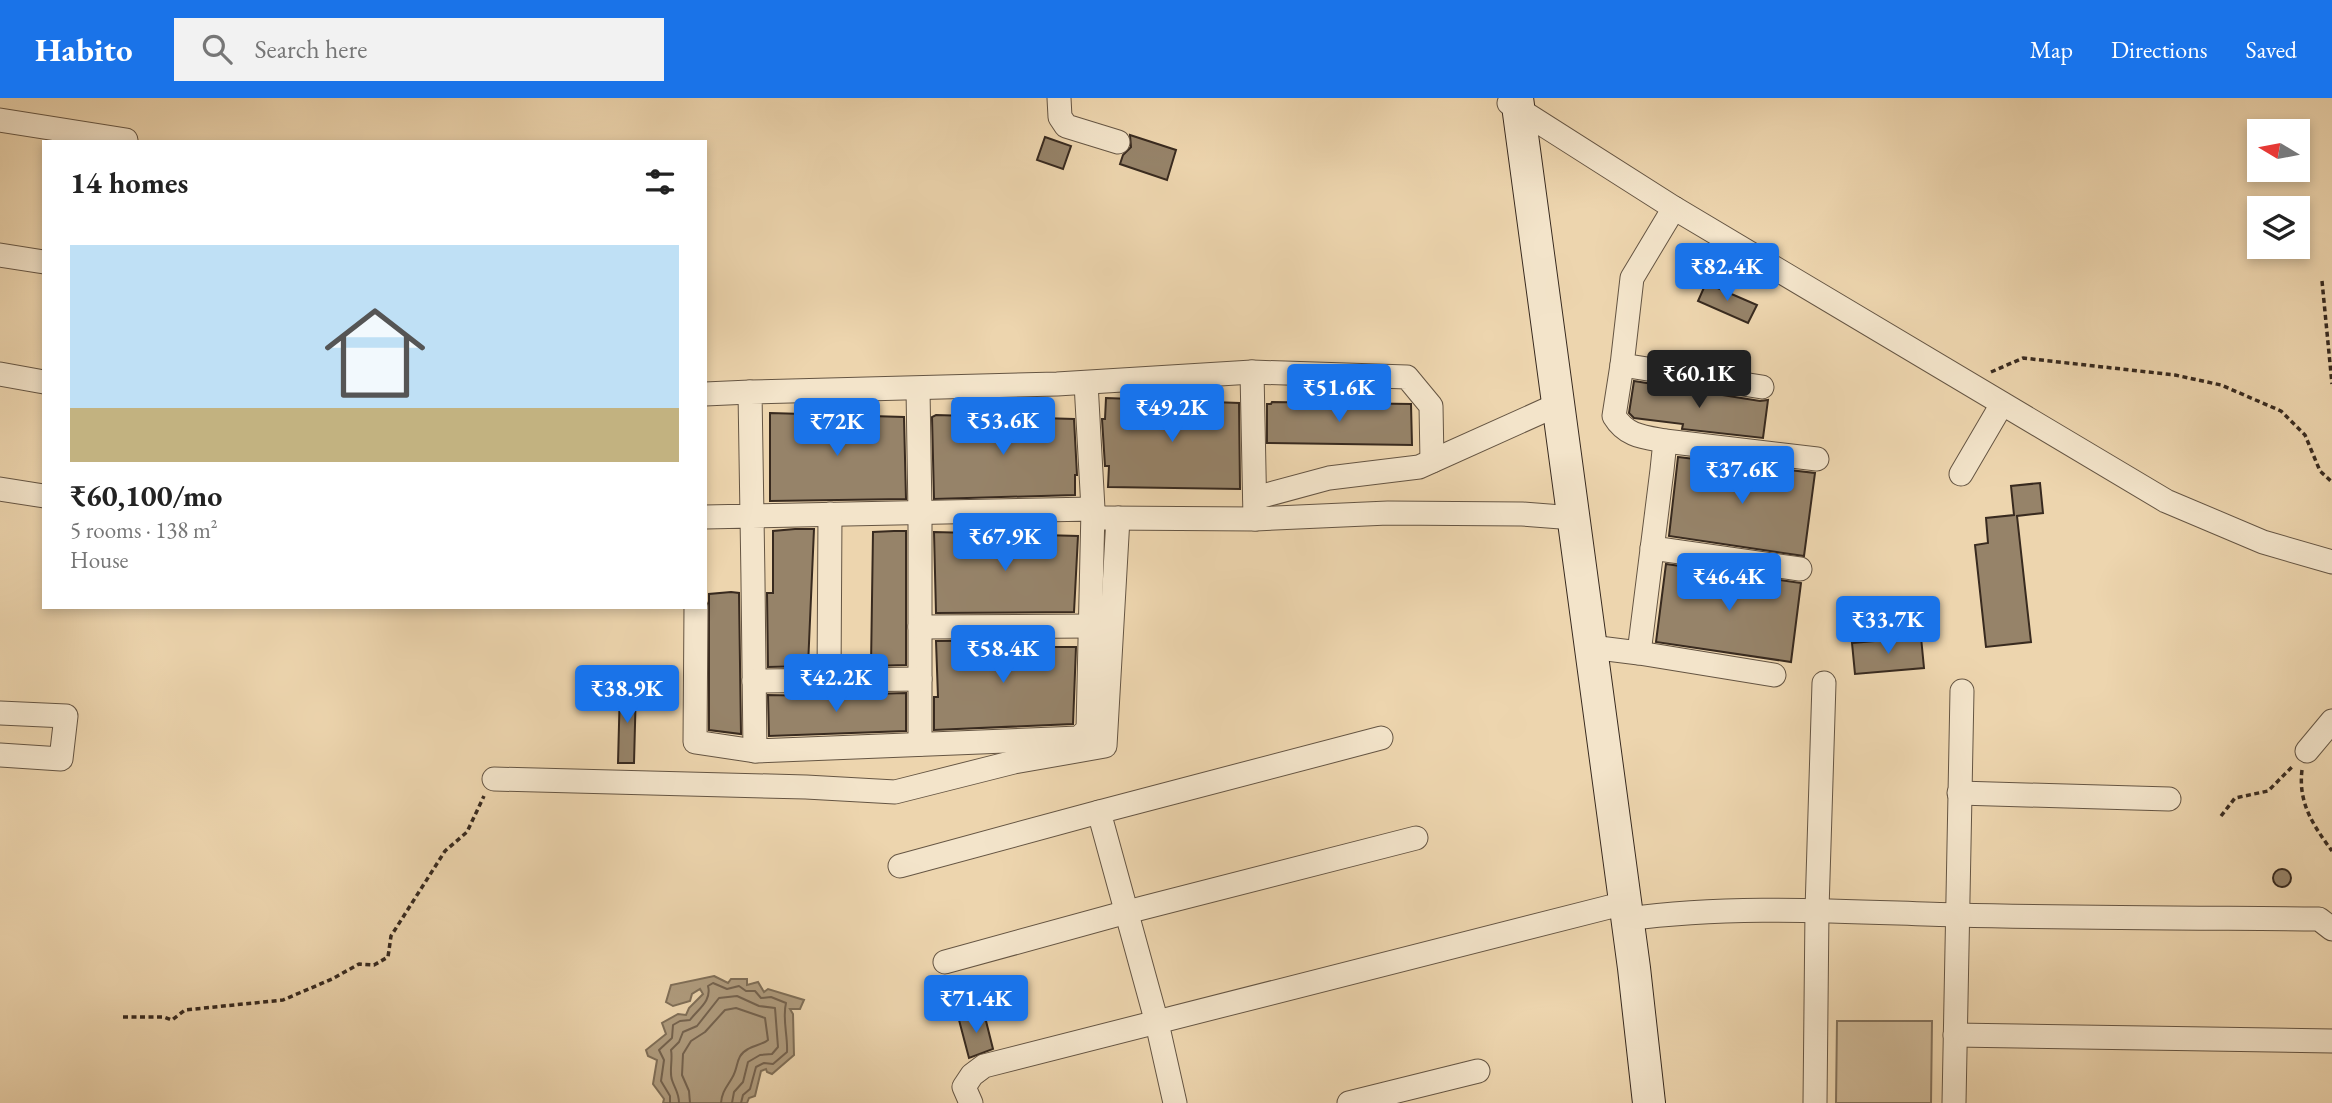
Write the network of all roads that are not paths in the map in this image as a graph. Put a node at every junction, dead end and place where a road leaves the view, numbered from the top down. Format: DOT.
graph roads {
  1 [pos="1059,98"];
  2 [pos="1513,102"];
  3 [pos="0,120"];
  4 [pos="126,140"];
  5 [pos="1118,142"];
  6 [pos="1674,208"];
  7 [pos="0,256"];
  8 [pos="42,262"];
  9 [pos="1622,365"];
  10 [pos="1252,372"];
  11 [pos="0,374"];
  12 [pos="42,382"];
  13 [pos="1086,383"];
  14 [pos="1762,387"];
  15 [pos="918,389"];
  16 [pos="750,392"];
  17 [pos="707,394"];
  18 [pos="1559,404"];
  19 [pos="2002,404"];
  20 [pos="1665,440"];
  21 [pos="1817,458"];
  22 [pos="1432,461"];
  23 [pos="1961,474"];
  24 [pos="0,489"];
  25 [pos="42,496"];
  26 [pos="1255,509"];
  27 [pos="920,513"];
  28 [pos="830,514"];
  29 [pos="1093,514"];
  30 [pos="752,516"];
  31 [pos="707,517"];
  32 [pos="1118,518"];
  33 [pos="1574,518"];
  34 [pos="1652,548"];
  35 [pos="2332,562"];
  36 [pos="1800,569"];
  37 [pos="696,609"];
  38 [pos="920,626"];
  39 [pos="1091,626"];
  40 [pos="1591,647"];
  41 [pos="1639,653"];
  42 [pos="1774,675"];
  43 [pos="920,679"];
  44 [pos="829,680"];
  45 [pos="754,681"];
  46 [pos="1824,683"];
  47 [pos="1962,691"];
  48 [pos="0,713"];
  49 [pos="2332,721"];
  50 [pos="1381,738"];
  51 [pos="920,744"];
  52 [pos="755,751"];
  53 [pos="2307,751"];
  54 [pos="0,755"];
  55 [pos="494,779"];
  56 [pos="1959,793"];
  57 [pos="2169,799"];
  58 [pos="1099,812"];
  59 [pos="1416,838"];
  60 [pos="900,866"];
  61 [pos="1817,910"];
  62 [pos="1626,911"];
  63 [pos="1127,912"];
  64 [pos="1957,915"];
  65 [pos="2332,929"];
  66 [pos="945,962"];
  67 [pos="1157,1023"];
  68 [pos="1955,1035"];
  69 [pos="2332,1041"];
  70 [pos="1478,1071"];
  71 [pos="971,1103"];
  72 [pos="1175,1103"];
  73 [pos="1349,1103"];
  74 [pos="1649,1103"];
  75 [pos="1815,1103"];
  76 [pos="1954,1103"];
  1 -- 5 [label="street"];
  2 -- 6 [label="street"];
  2 -- 18 [label="main road"];
  3 -- 4 [label="street"];
  6 -- 9 [label="street"];
  6 -- 19 [label="street"];
  7 -- 8 [label="street"];
  9 -- 14 [label="street"];
  9 -- 20 [label="street"];
  10 -- 13 [label="street"];
  10 -- 22 [label="street"];
  10 -- 26 [label="street"];
  11 -- 12 [label="street"];
  13 -- 15 [label="street"];
  13 -- 29 [label="street"];
  15 -- 16 [label="street"];
  15 -- 27 [label="street"];
  16 -- 17 [label="street"];
  16 -- 30 [label="street"];
  18 -- 22 [label="street"];
  18 -- 33 [label="main road"];
  19 -- 23 [label="street"];
  19 -- 35 [label="street"];
  20 -- 21 [label="street"];
  20 -- 34 [label="street"];
  22 -- 26 [label="street"];
  24 -- 25 [label="street"];
  26 -- 32 [label="street"];
  26 -- 33 [label="street"];
  27 -- 28 [label="street"];
  27 -- 29 [label="street"];
  27 -- 38 [label="street"];
  28 -- 30 [label="street"];
  28 -- 44 [label="street"];
  29 -- 32 [label="street"];
  29 -- 39 [label="street"];
  30 -- 31 [label="street"];
  30 -- 45 [label="street"];
  32 -- 55 [label="street"];
  33 -- 40 [label="main road"];
  34 -- 36 [label="street"];
  34 -- 41 [label="street"];
  37 -- 52 [label="street"];
  38 -- 39 [label="street"];
  38 -- 43 [label="street"];
  39 -- 51 [label="street"];
  40 -- 41 [label="street"];
  40 -- 62 [label="main road"];
  41 -- 42 [label="street"];
  43 -- 44 [label="street"];
  43 -- 51 [label="street"];
  44 -- 45 [label="street"];
  45 -- 52 [label="street"];
  46 -- 61 [label="street"];
  47 -- 56 [label="street"];
  48 -- 54 [label="street"];
  49 -- 53 [label="street"];
  50 -- 58 [label="street"];
  51 -- 52 [label="street"];
  56 -- 57 [label="street"];
  56 -- 64 [label="street"];
  58 -- 60 [label="street"];
  58 -- 63 [label="street"];
  59 -- 63 [label="street"];
  61 -- 62 [label="street"];
  61 -- 64 [label="street"];
  61 -- 75 [label="street"];
  62 -- 67 [label="street"];
  62 -- 74 [label="main road"];
  63 -- 66 [label="street"];
  63 -- 67 [label="street"];
  64 -- 65 [label="street"];
  64 -- 68 [label="street"];
  67 -- 71 [label="street"];
  67 -- 72 [label="street"];
  68 -- 69 [label="street"];
  68 -- 76 [label="street"];
  70 -- 73 [label="street"];
}
